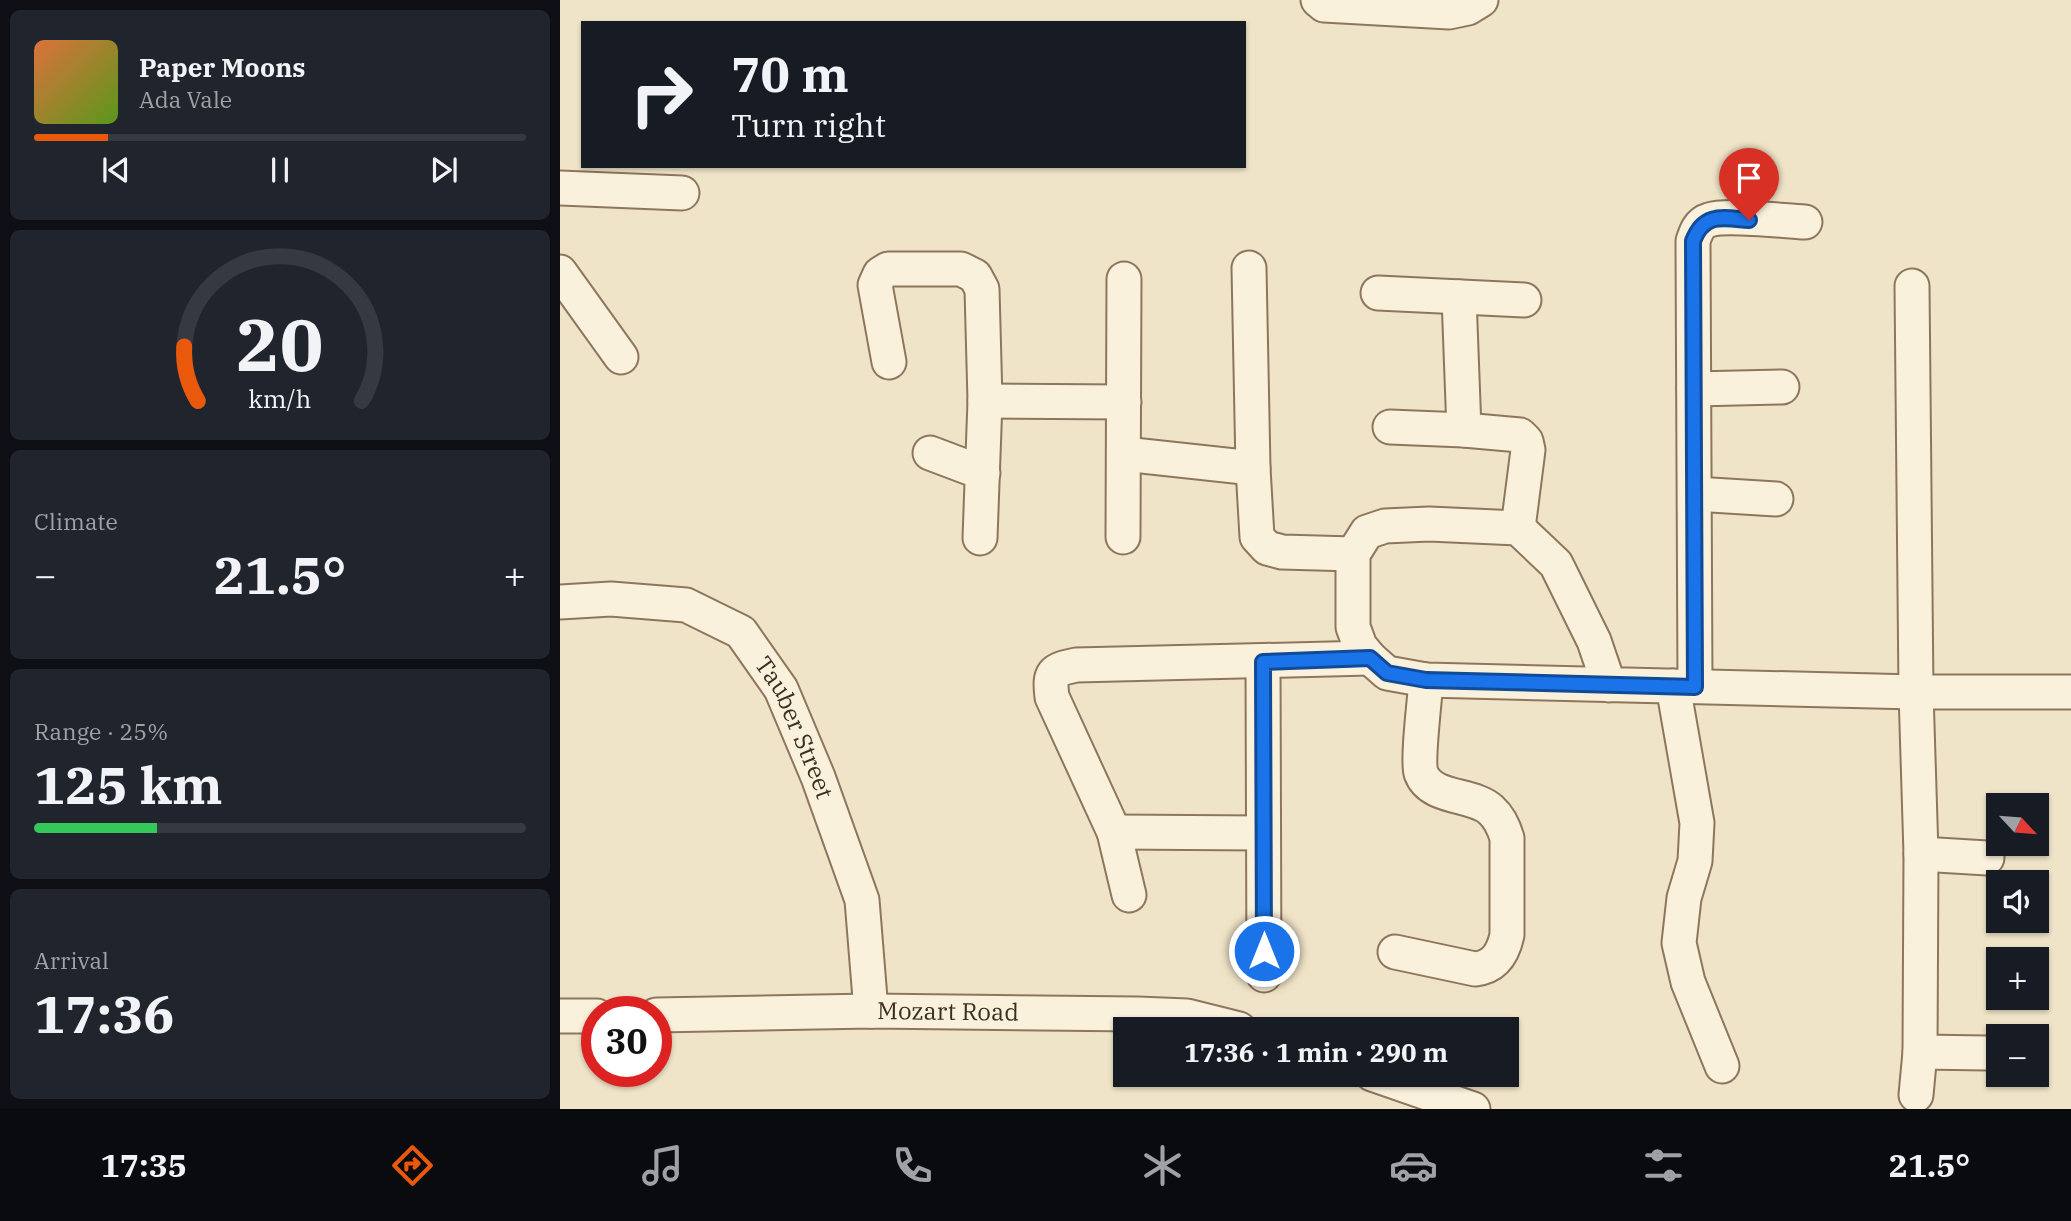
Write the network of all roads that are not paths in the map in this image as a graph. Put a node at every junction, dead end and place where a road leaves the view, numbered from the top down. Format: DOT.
graph roads {
  1 [pos="1318,0"];
  2 [pos="1481,0"];
  3 [pos="560,188"];
  4 [pos="682,194"];
  5 [pos="1805,222"];
  6 [pos="1249,268"];
  7 [pos="560,272"];
  8 [pos="1124,279"];
  9 [pos="1912,286"];
  10 [pos="1378,293"];
  11 [pos="1459,297"];
  12 [pos="1524,300"];
  13 [pos="621,357"];
  14 [pos="889,362"];
  15 [pos="1782,387"];
  16 [pos="1694,389"];
  17 [pos="985,401"];
  18 [pos="1124,402"];
  19 [pos="1390,427"];
  20 [pos="1464,430"];
  21 [pos="930,453"];
  22 [pos="1124,454"];
  23 [pos="1253,468"];
  24 [pos="983,473"];
  25 [pos="1696,494"];
  26 [pos="1776,499"];
  27 [pos="1518,528"];
  28 [pos="1123,537"];
  29 [pos="980,538"];
  30 [pos="1353,554"];
  31 [pos="560,601"];
  32 [pos="1370,658"];
  33 [pos="1263,662"];
  34 [pos="1426,680"];
  35 [pos="1609,685"];
  36 [pos="1684,686"];
  37 [pos="1916,692"];
  38 [pos="2071,692"];
  39 [pos="1114,832"];
  40 [pos="1263,833"];
  41 [pos="1921,854"];
  42 [pos="1987,858"];
  43 [pos="1129,895"];
  44 [pos="1395,952"];
  45 [pos="1264,975"];
  46 [pos="871,1011"];
  47 [pos="672,1015"];
  48 [pos="560,1016"];
  49 [pos="581,1016"];
  50 [pos="1191,1017"];
  51 [pos="1920,1052"];
  52 [pos="1986,1053"];
  53 [pos="1722,1066"];
  54 [pos="1410,1087"];
  55 [pos="1916,1095"];
  56 [pos="1473,1109"];
  1 -- 2 [label="street"];
  3 -- 4 [label="street"];
  5 -- 16 [label="street"];
  6 -- 23 [label="street"];
  7 -- 13 [label="street"];
  8 -- 18 [label="street"];
  9 -- 37 [label="street"];
  10 -- 11 [label="street"];
  11 -- 12 [label="street"];
  11 -- 20 [label="street"];
  14 -- 17 [label="street"];
  15 -- 16 [label="street"];
  16 -- 25 [label="street"];
  17 -- 18 [label="street"];
  17 -- 24 [label="street"];
  18 -- 22 [label="street"];
  19 -- 20 [label="street"];
  20 -- 27 [label="street"];
  21 -- 24 [label="street"];
  22 -- 23 [label="street"];
  22 -- 28 [label="street"];
  23 -- 30 [label="street"];
  24 -- 29 [label="street"];
  25 -- 26 [label="street"];
  25 -- 36 [label="street"];
  27 -- 30 [label="street"];
  27 -- 35 [label="street"];
  30 -- 32 [label="street"];
  31 -- 46 [label="street, Tauber Street"];
  32 -- 33 [label="street"];
  32 -- 34 [label="street"];
  33 -- 39 [label="street"];
  33 -- 40 [label="street"];
  34 -- 35 [label="street"];
  34 -- 44 [label="street"];
  35 -- 36 [label="street"];
  36 -- 37 [label="street"];
  36 -- 53 [label="street"];
  37 -- 38 [label="street"];
  37 -- 41 [label="street"];
  39 -- 40 [label="street"];
  39 -- 43 [label="street"];
  40 -- 45 [label="street"];
  41 -- 42 [label="street"];
  41 -- 51 [label="street"];
  46 -- 47 [label="street, Mozart Road"];
  46 -- 50 [label="street, Mozart Road"];
  48 -- 49 [label="street"];
  51 -- 52 [label="street"];
  51 -- 55 [label="street"];
  54 -- 56 [label="street"];
}
